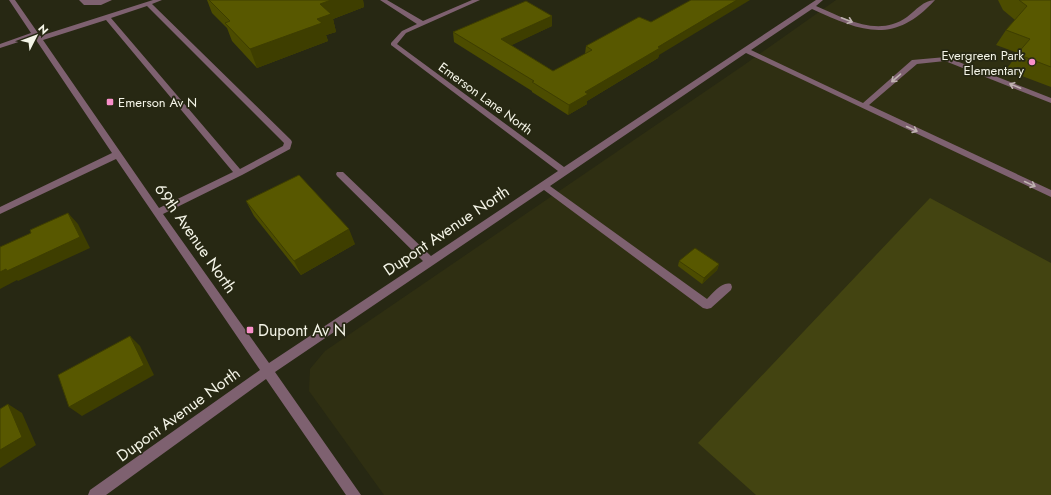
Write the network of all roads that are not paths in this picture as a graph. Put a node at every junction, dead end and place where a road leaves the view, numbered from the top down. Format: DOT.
graph roads {
  1 [pos="12,0"];
  2 [pos="82,0"];
  3 [pos="109,0"];
  4 [pos="159,0"];
  5 [pos="383,0"];
  6 [pos="477,0"];
  7 [pos="820,0"];
  8 [pos="932,0"];
  9 [pos="392,3"];
  10 [pos="148,4"];
  11 [pos="811,6"];
  12 [pos="107,17"];
  13 [pos="422,24"];
  14 [pos="37,36"];
  15 [pos="0,46"];
  16 [pos="745,50"];
  17 [pos="1051,101"];
  18 [pos="864,106"];
  19 [pos="118,154"];
  20 [pos="564,171"];
  21 [pos="239,173"];
  22 [pos="340,174"];
  23 [pos="543,185"];
  24 [pos="1051,194"];
  25 [pos="0,212"];
  26 [pos="157,213"];
  27 [pos="430,261"];
  28 [pos="727,287"];
  29 [pos="268,370"];
  30 [pos="96,495"];
  31 [pos="354,495"];
  1 -- 14 [label="street, 69th Avenue North"];
  2 -- 3 [label="street"];
  4 -- 10 [label="street"];
  5 -- 9 [label="street"];
  6 -- 13 [label="street"];
  7 -- 11 [label="street, Dupont Avenue North"];
  11 -- 8 [label="street, one-way"];
  9 -- 13 [label="street"];
  10 -- 12 [label="street"];
  10 -- 21 [label="street"];
  11 -- 16 [label="street, Dupont Avenue North"];
  12 -- 14 [label="street"];
  12 -- 21 [label="street"];
  13 -- 20 [label="street, Emerson Lane North"];
  14 -- 15 [label="street"];
  14 -- 19 [label="street, 69th Avenue North"];
  16 -- 18 [label="street"];
  16 -- 20 [label="street, Dupont Avenue North"];
  17 -- 18 [label="street, one-way"];
  18 -- 24 [label="street, one-way"];
  19 -- 25 [label="street"];
  19 -- 26 [label="street, 69th Avenue North"];
  20 -- 23 [label="street, Dupont Avenue North"];
  21 -- 26 [label="street"];
  22 -- 27 [label="street"];
  23 -- 27 [label="street, Dupont Avenue North"];
  23 -- 28 [label="street"];
  26 -- 29 [label="street, 69th Avenue North"];
  27 -- 29 [label="street, Dupont Avenue North"];
  29 -- 30 [label="street, Dupont Avenue North"];
  29 -- 31 [label="street, 69th Avenue North"];
}
